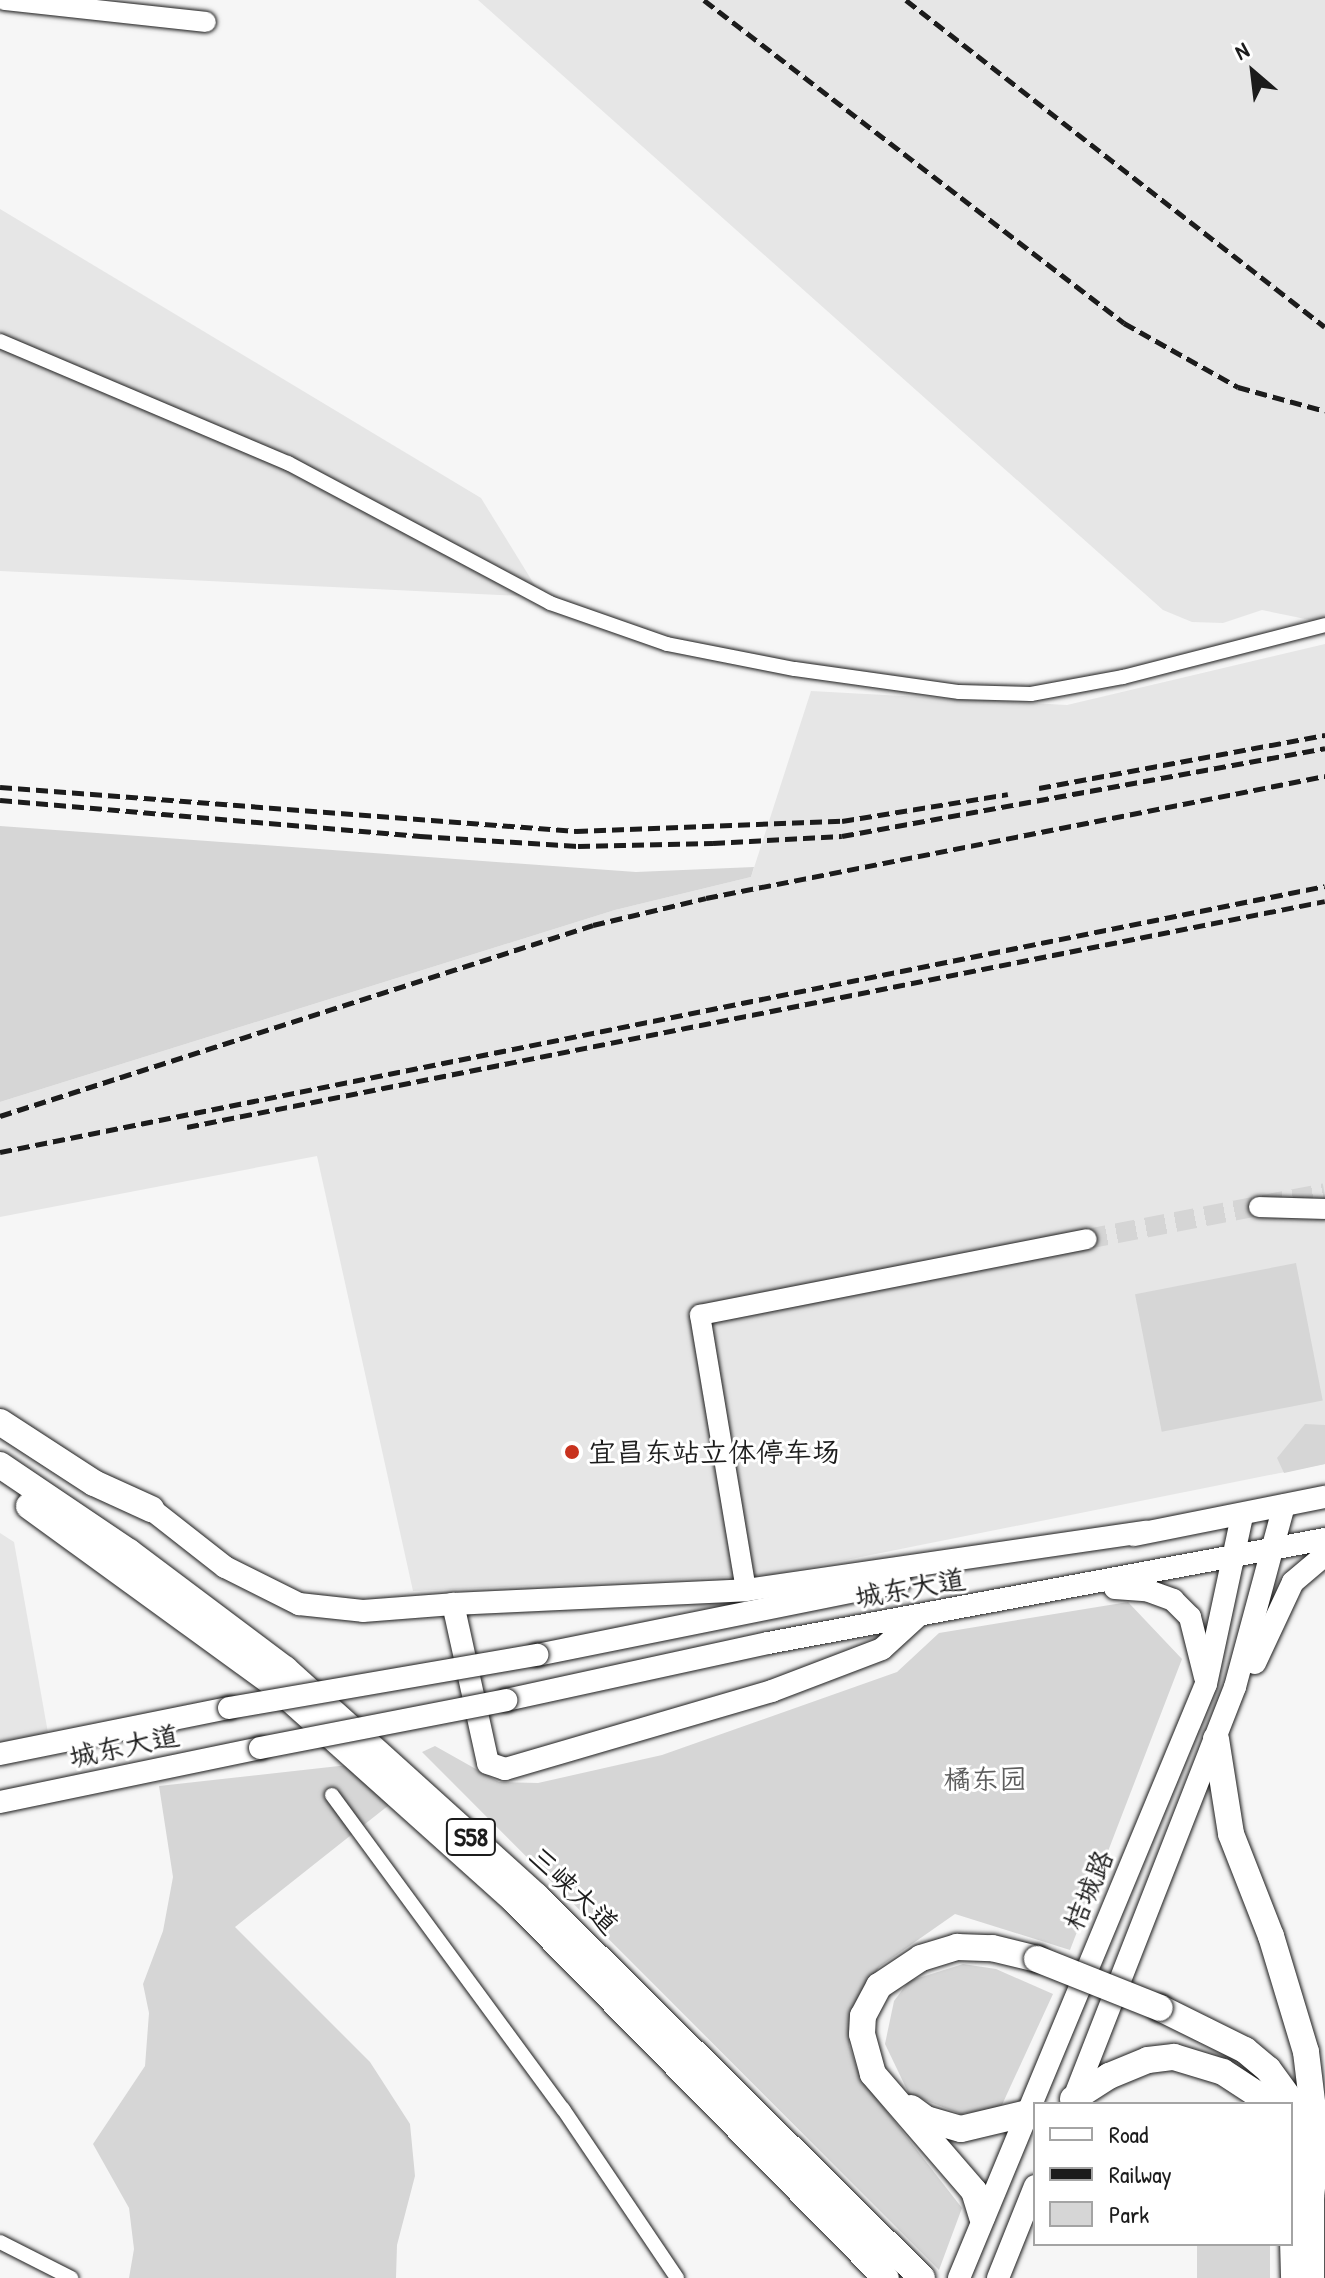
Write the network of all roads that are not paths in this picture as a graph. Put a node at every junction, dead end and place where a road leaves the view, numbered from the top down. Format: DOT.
graph roads {
  1 [pos="4,0"];
  2 [pos="206,22"];
  3 [pos="0,341"];
  4 [pos="1325,625"];
  5 [pos="1259,1207"];
  6 [pos="1325,1209"];
  7 [pos="1087,1239"];
  8 [pos="0,1422"];
  9 [pos="0,1465"];
  10 [pos="0,1486"];
  11 [pos="1325,1497"];
  12 [pos="1284,1506"];
  13 [pos="151,1509"];
  14 [pos="1242,1516"];
  15 [pos="1146,1532"];
  16 [pos="1325,1539"];
  17 [pos="1275,1550"];
  18 [pos="1325,1555"];
  19 [pos="1235,1557"];
  20 [pos="1086,1585"];
  21 [pos="746,1590"];
  22 [pos="453,1604"];
  23 [pos="917,1617"];
  24 [pos="1206,1684"];
  25 [pos="1216,1739"];
  26 [pos="0,1754"];
  27 [pos="332,1795"];
  28 [pos="0,1802"];
  29 [pos="1036,1964"];
  30 [pos="1158,2013"];
  31 [pos="1072,2102"];
  32 [pos="1272,2102"];
  33 [pos="1275,2102"];
  34 [pos="1289,2102"];
  35 [pos="1293,2109"];
  36 [pos="1028,2113"];
  37 [pos="1033,2191"];
  38 [pos="1311,2197"];
  39 [pos="982,2217"];
  40 [pos="1293,2241"];
  41 [pos="0,2242"];
  42 [pos="894,2267"];
  43 [pos="71,2278"];
  44 [pos="677,2278"];
  45 [pos="922,2278"];
  46 [pos="959,2278"];
  47 [pos="998,2278"];
  48 [pos="1294,2278"];
  49 [pos="1311,2278"];
  1 -- 2 [label="street"];
  3 -- 4 [label="street"];
  5 -- 6 [label="street"];
  7 -- 21 [label="street"];
  8 -- 13 [label="highway"];
  9 -- 42 [label="highway, 三峡大道 / S58"];
  10 -- 42 [label="highway, 三峡大道 / S58"];
  11 -- 12 [label="main road, 城东大道"];
  12 -- 14 [label="main road, 城东大道"];
  12 -- 17 [label="main road"];
  13 -- 22 [label="main road"];
  14 -- 15 [label="main road, 城东大道"];
  14 -- 19 [label="main road, 桔城路"];
  15 -- 21 [label="main road"];
  15 -- 26 [label="main road, 城东大道, bridge"];
  16 -- 17 [label="main road, 城东大道"];
  17 -- 19 [label="main road, 城东大道"];
  17 -- 25 [label="main road"];
  18 -- 25 [label="main road"];
  19 -- 20 [label="main road, 城东大道"];
  19 -- 24 [label="main road, 桔城路"];
  20 -- 23 [label="main road, 城东大道"];
  20 -- 24 [label="main road"];
  21 -- 22 [label="main road"];
  22 -- 23 [label="main road"];
  23 -- 28 [label="main road, 城东大道, bridge"];
  24 -- 36 [label="main road, 桔城路"];
  25 -- 31 [label="main road"];
  25 -- 38 [label="highway"];
  27 -- 44 [label="street"];
  29 -- 30 [label="highway, bridge"];
  29 -- 36 [label="highway"];
  29 -- 39 [label="highway"];
  30 -- 33 [label="highway"];
  30 -- 34 [label="highway"];
  31 -- 32 [label="highway"];
  35 -- 38 [label="highway"];
  36 -- 39 [label="main road, 桔城路"];
  37 -- 47 [label="main road"];
  38 -- 49 [label="highway"];
  39 -- 46 [label="main road, 桔城路"];
  40 -- 48 [label="highway"];
  41 -- 43 [label="street"];
  42 -- 45 [label="highway, 三峡大道 / S58"];
}
